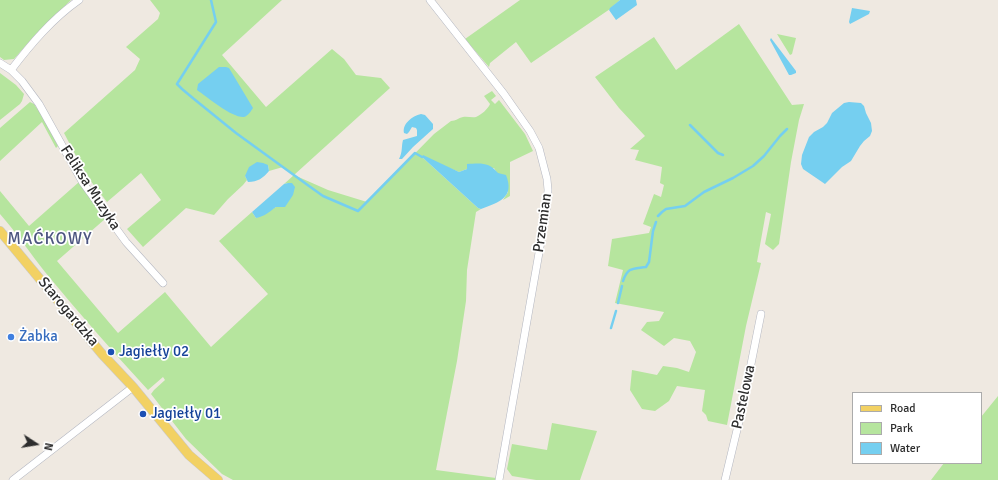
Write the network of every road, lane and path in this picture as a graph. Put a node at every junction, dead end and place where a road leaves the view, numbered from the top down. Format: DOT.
graph roads {
  1 [pos="79,0"];
  2 [pos="430,0"];
  3 [pos="0,64"];
  4 [pos="10,70"];
  5 [pos="0,231"];
  6 [pos="163,283"];
  7 [pos="761,314"];
  8 [pos="133,387"];
  9 [pos="13,480"];
  10 [pos="218,480"];
  11 [pos="499,480"];
  12 [pos="725,480"];
  1 -- 4 [label="street"];
  2 -- 11 [label="street, Przemian"];
  3 -- 4 [label="street, Feliksa Muzyka"];
  4 -- 6 [label="street, Feliksa Muzyka"];
  5 -- 8 [label="main road, Starogardzka"];
  7 -- 12 [label="street, Pastelowa"];
  8 -- 9 [label="street"];
  8 -- 10 [label="main road, Starogardzka"];
}
